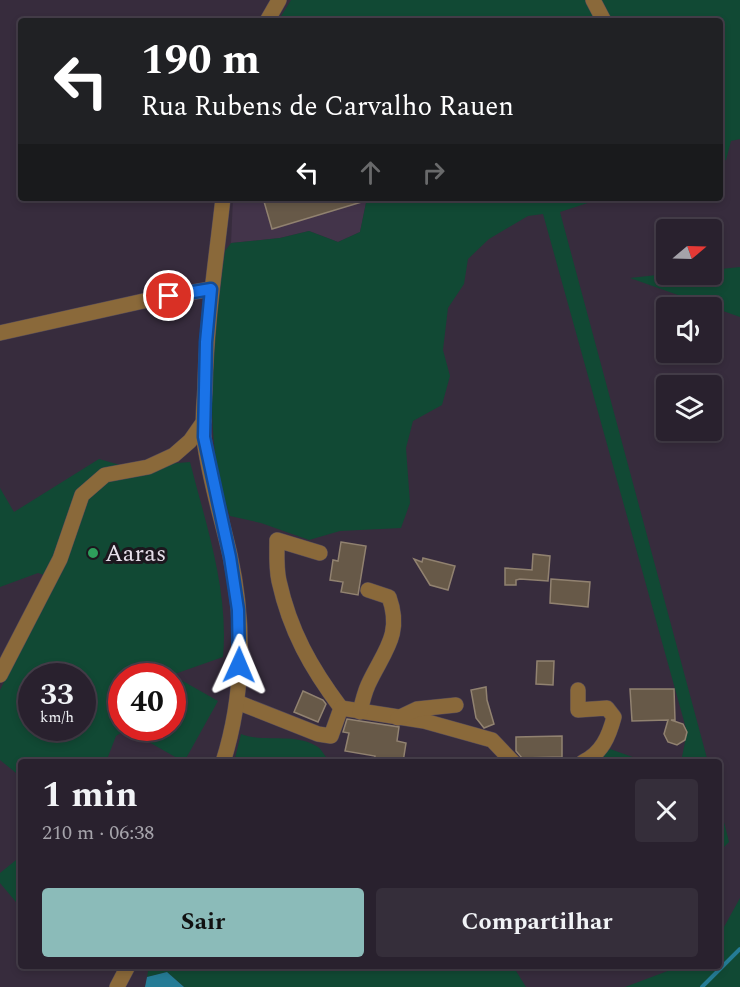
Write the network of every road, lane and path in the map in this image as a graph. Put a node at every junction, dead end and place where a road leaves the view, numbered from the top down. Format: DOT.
graph roads {
  1 [pos="279,0"];
  2 [pos="593,0"];
  3 [pos="269,18"];
  4 [pos="602,18"];
  5 [pos="223,201"];
  6 [pos="211,289"];
  7 [pos="0,333"];
  8 [pos="204,421"];
  9 [pos="320,553"];
  10 [pos="368,590"];
  11 [pos="0,675"];
  12 [pos="578,690"];
  13 [pos="237,702"];
  14 [pos="456,705"];
  15 [pos="341,708"];
  16 [pos="360,712"];
  17 [pos="398,718"];
  18 [pos="224,759"];
  19 [pos="510,759"];
  20 [pos="588,759"];
  21 [pos="126,969"];
  22 [pos="117,987"];
  1 -- 3 [label="street"];
  2 -- 4 [label="street"];
  5 -- 6 [label="street"];
  6 -- 7 [label="street"];
  6 -- 8 [label="street"];
  8 -- 11 [label="street"];
  8 -- 13 [label="street"];
  9 -- 15 [label="street"];
  10 -- 16 [label="street"];
  12 -- 20 [label="street"];
  13 -- 15 [label="street"];
  13 -- 18 [label="street"];
  14 -- 17 [label="street"];
  15 -- 16 [label="street"];
  16 -- 17 [label="street"];
  17 -- 19 [label="street"];
  21 -- 22 [label="street"];
}
